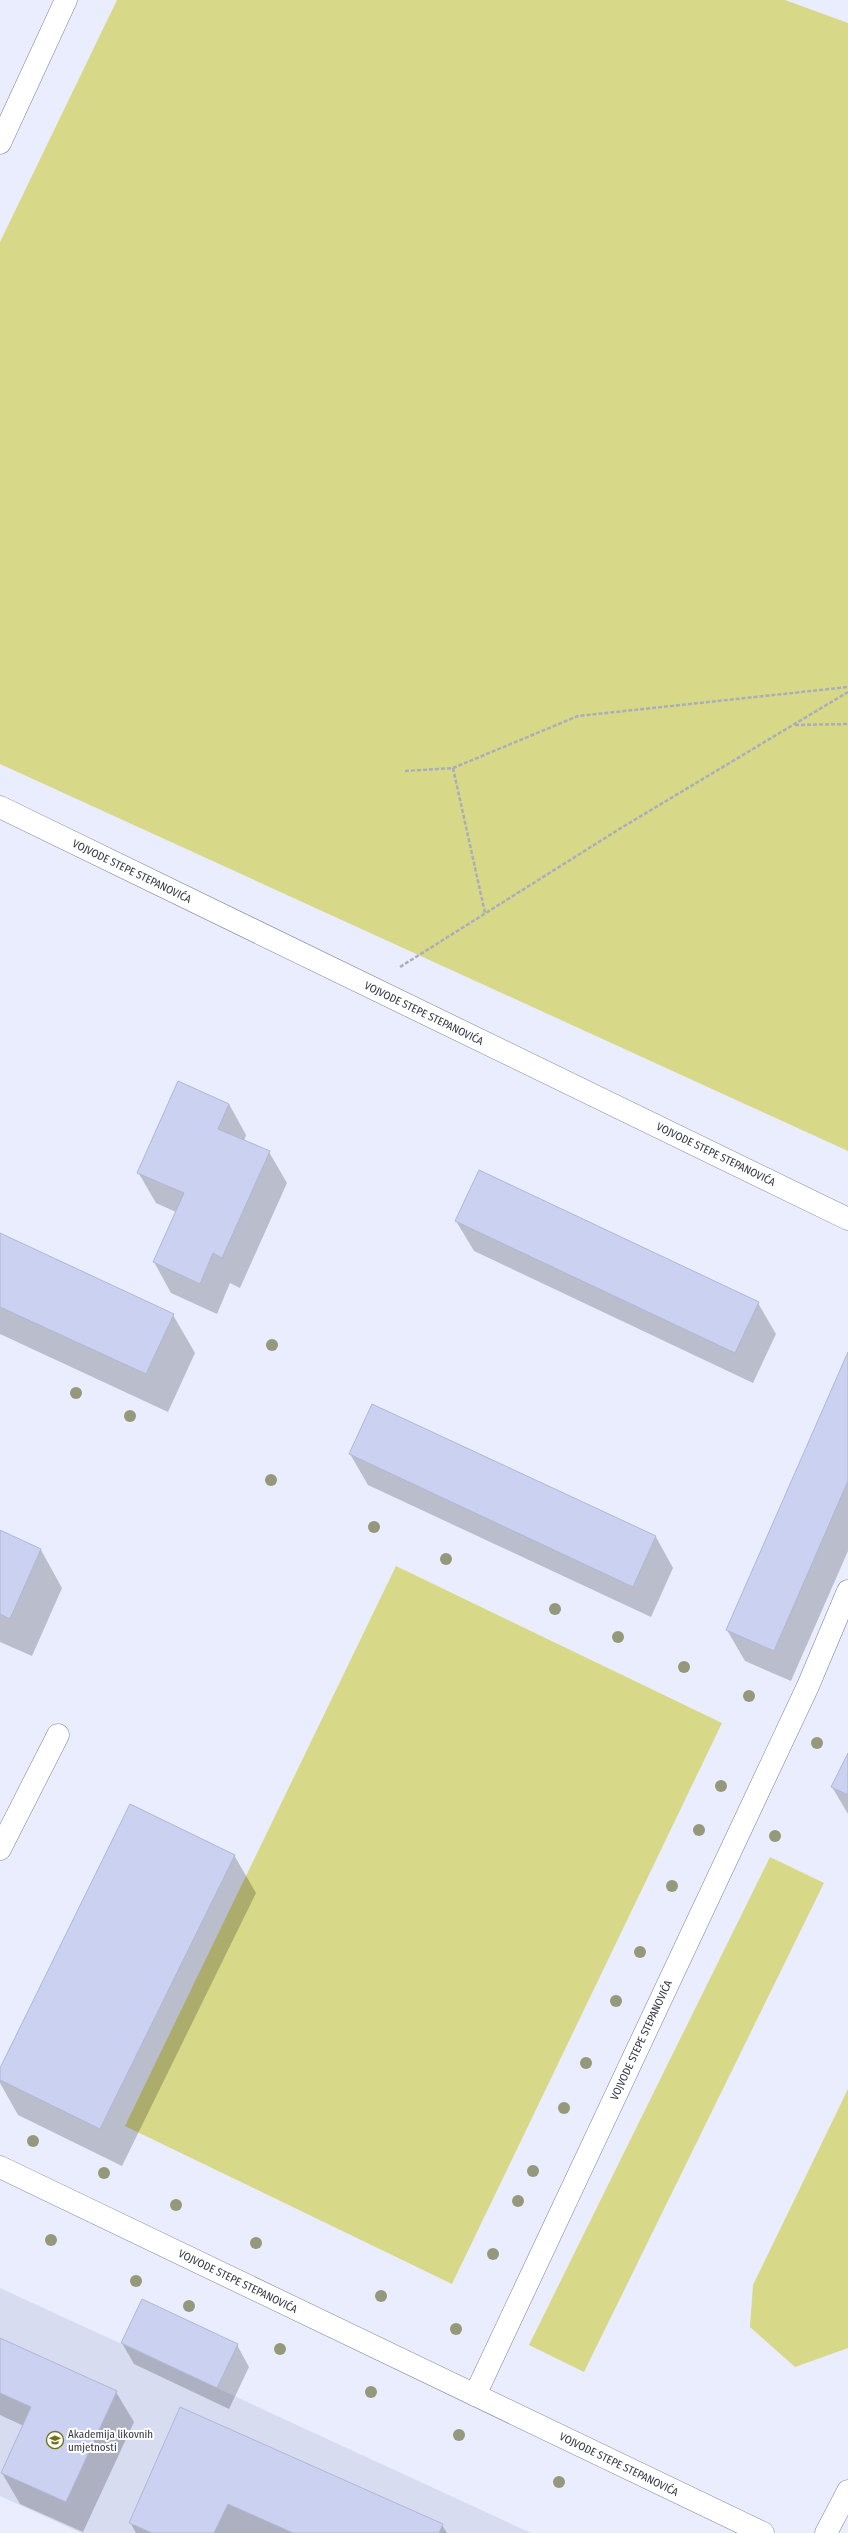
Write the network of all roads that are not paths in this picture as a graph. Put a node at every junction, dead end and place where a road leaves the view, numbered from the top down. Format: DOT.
graph roads {
  1 [pos="66,0"];
  2 [pos="0,143"];
  3 [pos="0,807"];
  4 [pos="848,1219"];
  5 [pos="848,1591"];
  6 [pos="58,1735"];
  7 [pos="0,1849"];
  8 [pos="0,2167"];
  9 [pos="475,2395"];
  10 [pos="848,2491"];
  11 [pos="763,2533"];
  12 [pos="826,2533"];
  1 -- 2 [label="street"];
  3 -- 4 [label="street, VOJVODE STEPE STEPANOVIĆA"];
  5 -- 9 [label="street, VOJVODE STEPE STEPANOVIĆA"];
  6 -- 7 [label="street"];
  8 -- 9 [label="street, VOJVODE STEPE STEPANOVIĆA"];
  9 -- 11 [label="street, VOJVODE STEPE STEPANOVIĆA"];
  10 -- 12 [label="street"];
}
